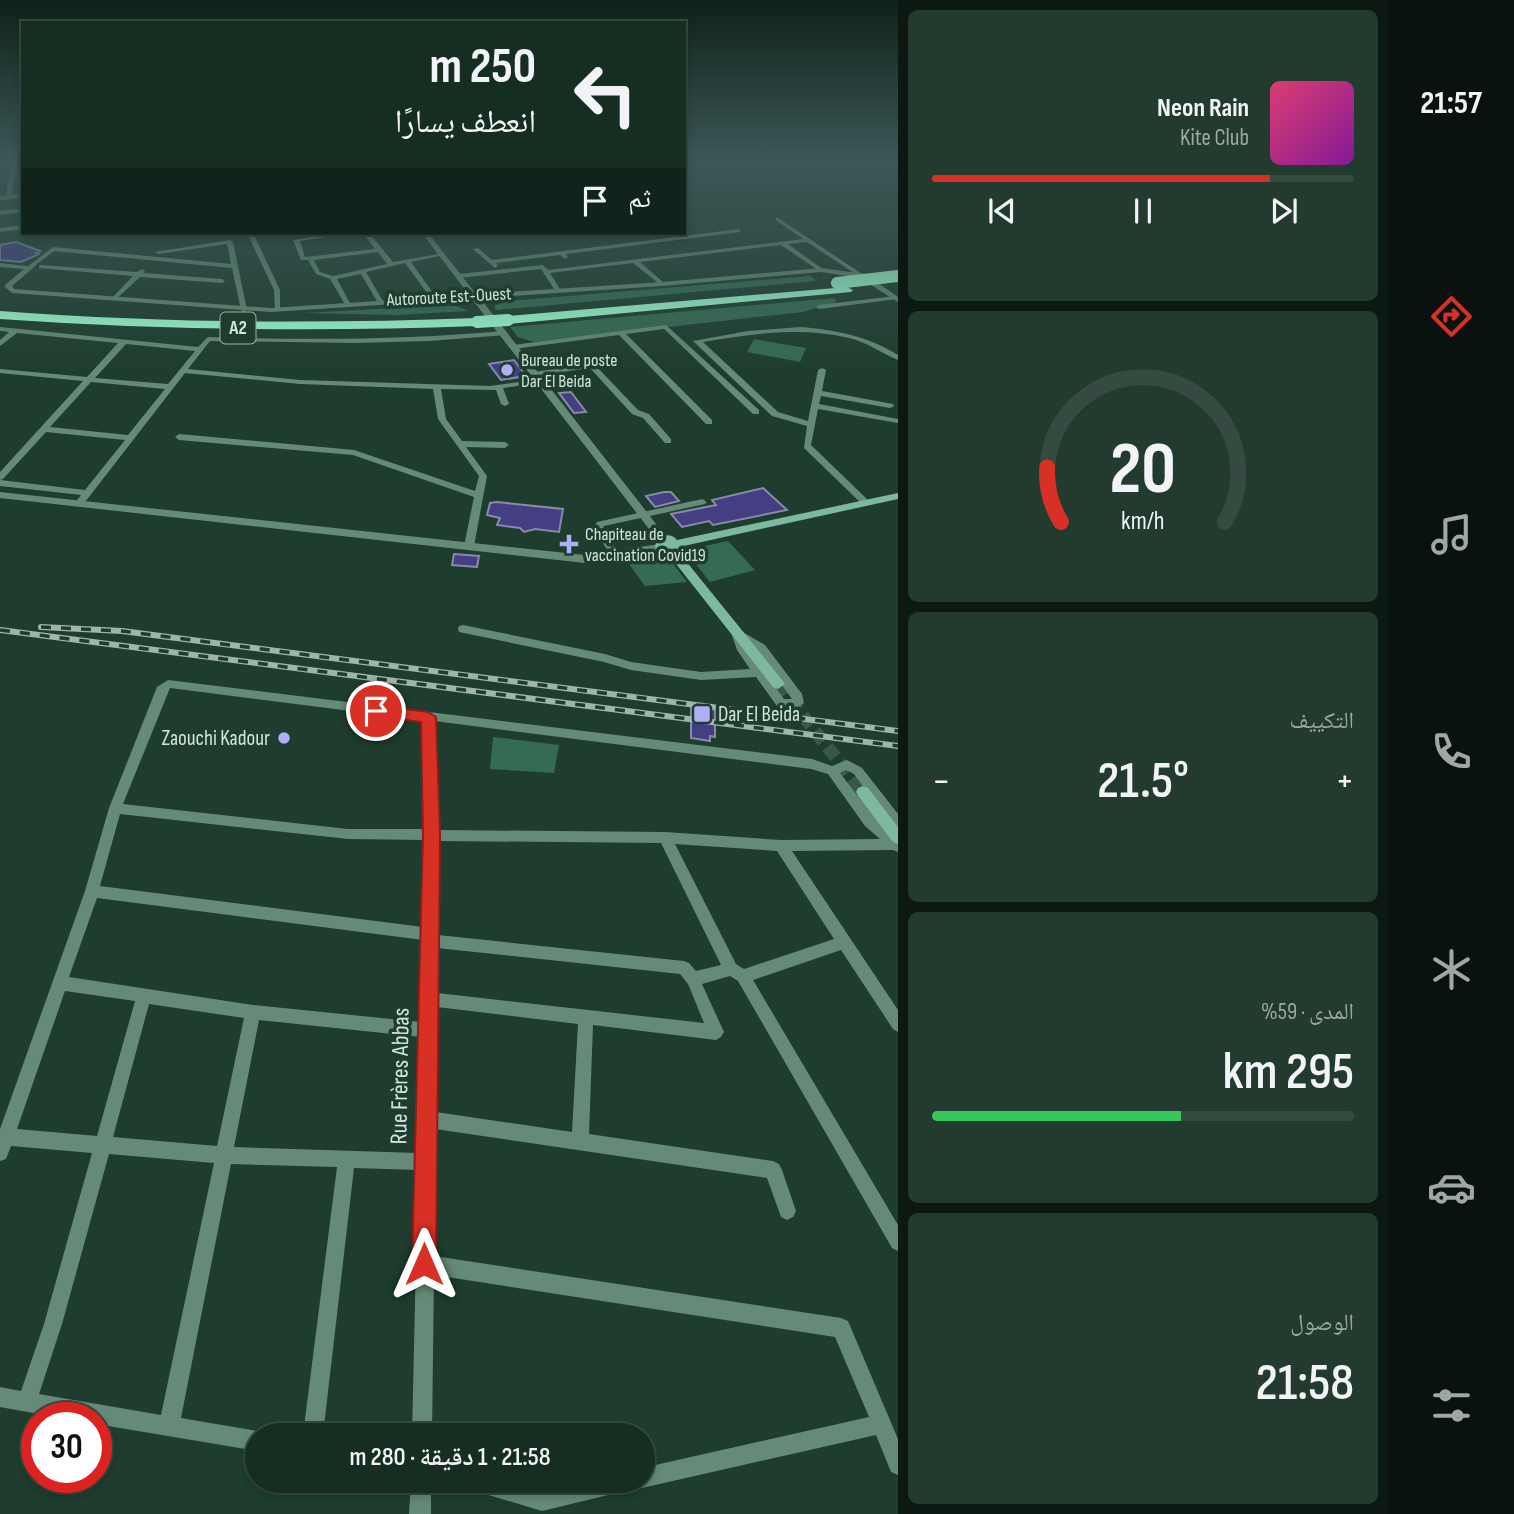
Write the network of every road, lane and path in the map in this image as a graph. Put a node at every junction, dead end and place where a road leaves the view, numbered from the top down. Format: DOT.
graph roads {
  1 [pos="793,230"];
  2 [pos="739,231"];
  3 [pos="251,235"];
  4 [pos="334,235"];
  5 [pos="368,235"];
  6 [pos="427,235"];
  7 [pos="809,240"];
  8 [pos="155,242"];
  9 [pos="782,243"];
  10 [pos="759,246"];
  11 [pos="476,249"];
  12 [pos="379,250"];
  13 [pos="561,253"];
  14 [pos="442,254"];
  15 [pos="156,255"];
  16 [pos="310,259"];
  17 [pos="407,261"];
  18 [pos="634,261"];
  19 [pos="491,262"];
  20 [pos="0,265"];
  21 [pos="392,265"];
  22 [pos="235,266"];
  23 [pos="30,267"];
  24 [pos="41,267"];
  25 [pos="574,267"];
  26 [pos="821,270"];
  27 [pos="500,271"];
  28 [pos="363,272"];
  29 [pos="546,272"];
  30 [pos="139,274"];
  31 [pos="458,276"];
  32 [pos="862,276"];
  33 [pos="898,276"];
  34 [pos="333,278"];
  35 [pos="222,281"];
  36 [pos="662,284"];
  37 [pos="898,285"];
  38 [pos="842,287"];
  39 [pos="558,291"];
  40 [pos="475,297"];
  41 [pos="114,299"];
  42 [pos="896,299"];
  43 [pos="435,300"];
  44 [pos="381,303"];
  45 [pos="348,305"];
  46 [pos="819,307"];
  47 [pos="0,308"];
  48 [pos="244,310"];
  49 [pos="278,310"];
  50 [pos="0,315"];
  51 [pos="474,318"];
  52 [pos="0,330"];
  53 [pos="15,331"];
  54 [pos="620,332"];
  55 [pos="503,333"];
  56 [pos="208,339"];
  57 [pos="124,341"];
  58 [pos="0,344"];
  59 [pos="149,344"];
  60 [pos="513,347"];
  61 [pos="201,349"];
  62 [pos="898,358"];
  63 [pos="615,362"];
  64 [pos="591,365"];
  65 [pos="822,370"];
  66 [pos="0,371"];
  67 [pos="184,371"];
  68 [pos="0,377"];
  69 [pos="537,378"];
  70 [pos="87,382"];
  71 [pos="410,385"];
  72 [pos="437,386"];
  73 [pos="499,387"];
  74 [pos="170,390"];
  75 [pos="818,393"];
  76 [pos="438,404"];
  77 [pos="505,404"];
  78 [pos="894,405"];
  79 [pos="816,406"];
  80 [pos="756,412"];
  81 [pos="898,419"];
  82 [pos="709,422"];
  83 [pos="811,425"];
  84 [pos="44,429"];
  85 [pos="179,437"];
  86 [pos="132,438"];
  87 [pos="668,441"];
  88 [pos="462,444"];
  89 [pos="505,445"];
  90 [pos="0,477"];
  91 [pos="0,483"];
  92 [pos="88,493"];
  93 [pos="0,495"];
  94 [pos="480,496"];
  95 [pos="898,496"];
  96 [pos="702,502"];
  97 [pos="79,503"];
  98 [pos="866,503"];
  99 [pos="643,514"];
  100 [pos="667,545"];
  101 [pos="469,546"];
  102 [pos="616,556"];
  103 [pos="463,629"];
  104 [pos="736,632"];
  105 [pos="759,673"];
  106 [pos="778,684"];
  107 [pos="428,717"];
  108 [pos="832,771"];
  109 [pos="863,792"];
  110 [pos="115,808"];
  111 [pos="898,824"];
  112 [pos="432,835"];
  113 [pos="665,838"];
  114 [pos="897,843"];
  115 [pos="781,846"];
  116 [pos="92,891"];
  117 [pos="430,938"];
  118 [pos="843,943"];
  119 [pos="737,973"];
  120 [pos="693,979"];
  121 [pos="61,984"];
  122 [pos="144,996"];
  123 [pos="428,999"];
  124 [pos="253,1012"];
  125 [pos="586,1018"];
  126 [pos="898,1024"];
  127 [pos="428,1030"];
  128 [pos="426,1119"];
  129 [pos="580,1140"];
  130 [pos="103,1144"];
  131 [pos="3,1145"];
  132 [pos="223,1155"];
  133 [pos="346,1161"];
  134 [pos="425,1162"];
  135 [pos="787,1210"];
  136 [pos="898,1242"];
  137 [pos="424,1264"];
  138 [pos="0,1397"];
  139 [pos="27,1401"];
  140 [pos="314,1423"];
  141 [pos="422,1423"];
  142 [pos="882,1424"];
  143 [pos="169,1426"];
  144 [pos="245,1439"];
  145 [pos="898,1465"];
  146 [pos="655,1475"];
  147 [pos="421,1493"];
  148 [pos="516,1493"];
  149 [pos="572,1493"];
  150 [pos="420,1514"];
  1 -- 7 [label="street"];
  2 -- 10 [label="street"];
  2 -- 13 [label="street"];
  3 -- 49 [label="street"];
  4 -- 16 [label="street"];
  5 -- 12 [label="street"];
  6 -- 14 [label="street"];
  7 -- 9 [label="street"];
  7 -- 32 [label="street"];
  8 -- 15 [label="street"];
  9 -- 10 [label="street"];
  9 -- 26 [label="street"];
  10 -- 18 [label="street"];
  11 -- 19 [label="street"];
  12 -- 16 [label="street"];
  12 -- 21 [label="street"];
  13 -- 19 [label="street"];
  13 -- 25 [label="street"];
  14 -- 17 [label="street"];
  14 -- 31 [label="street"];
  15 -- 22 [label="street"];
  15 -- 22 [label="street"];
  15 -- 23 [label="street"];
  15 -- 30 [label="street"];
  16 -- 34 [label="street"];
  17 -- 21 [label="street"];
  17 -- 43 [label="street"];
  18 -- 25 [label="street"];
  18 -- 36 [label="street"];
  19 -- 27 [label="street"];
  20 -- 23 [label="street"];
  21 -- 28 [label="street"];
  22 -- 48 [label="street"];
  23 -- 41 [label="street"];
  24 -- 30 [label="street"];
  25 -- 29 [label="street"];
  26 -- 32 [label="street"];
  26 -- 36 [label="street"];
  27 -- 29 [label="street"];
  27 -- 31 [label="street"];
  28 -- 34 [label="street"];
  28 -- 44 [label="street"];
  29 -- 39 [label="street"];
  30 -- 35 [label="street"];
  30 -- 41 [label="street"];
  31 -- 40 [label="street"];
  32 -- 42 [label="street"];
  33 -- 38 [label="highway, Autoroute Est-Ouest / A2, bridge"];
  34 -- 45 [label="street"];
  36 -- 39 [label="street"];
  37 -- 38 [label="highway, Autoroute Est-Ouest / A2"];
  38 -- 51 [label="highway, Autoroute Est-Ouest / A2, bridge"];
  39 -- 40 [label="street"];
  40 -- 43 [label="street"];
  40 -- 55 [label="street"];
  41 -- 48 [label="street"];
  42 -- 46 [label="street"];
  43 -- 44 [label="street"];
  44 -- 45 [label="street"];
  45 -- 49 [label="street"];
  47 -- 51 [label="highway, Autoroute Est-Ouest / A2"];
  48 -- 49 [label="street"];
  50 -- 51 [label="highway, Autoroute Est-Ouest / A2"];
  52 -- 53 [label="street"];
  53 -- 57 [label="street"];
  53 -- 58 [label="street"];
  54 -- 60 [label="street"];
  54 -- 80 [label="street"];
  54 -- 82 [label="street"];
  55 -- 56 [label="street"];
  55 -- 60 [label="street"];
  56 -- 59 [label="street"];
  56 -- 61 [label="street"];
  57 -- 59 [label="street"];
  57 -- 70 [label="street"];
  59 -- 61 [label="street"];
  60 -- 69 [label="street"];
  61 -- 67 [label="street"];
  62 -- 83 [label="street"];
  63 -- 64 [label="street"];
  64 -- 69 [label="street"];
  64 -- 87 [label="street"];
  65 -- 75 [label="street"];
  66 -- 70 [label="street"];
  67 -- 71 [label="street"];
  67 -- 74 [label="street"];
  68 -- 70 [label="street"];
  69 -- 73 [label="street"];
  69 -- 99 [label="street"];
  70 -- 74 [label="street"];
  70 -- 84 [label="street"];
  71 -- 72 [label="street"];
  71 -- 76 [label="street"];
  72 -- 73 [label="street"];
  72 -- 76 [label="street"];
  73 -- 77 [label="street"];
  74 -- 86 [label="street"];
  75 -- 78 [label="street"];
  75 -- 79 [label="street"];
  76 -- 88 [label="street"];
  78 -- 81 [label="street"];
  79 -- 81 [label="street"];
  79 -- 83 [label="street"];
  83 -- 98 [label="street"];
  84 -- 86 [label="street"];
  84 -- 90 [label="street"];
  85 -- 94 [label="street"];
  86 -- 92 [label="street"];
  88 -- 89 [label="street"];
  88 -- 94 [label="street"];
  91 -- 92 [label="street"];
  92 -- 97 [label="street"];
  93 -- 97 [label="street"];
  94 -- 101 [label="street"];
  95 -- 98 [label="main road"];
  96 -- 99 [label="street"];
  97 -- 101 [label="street"];
  98 -- 100 [label="main road"];
  99 -- 100 [label="street"];
  99 -- 102 [label="street"];
  100 -- 102 [label="street"];
  100 -- 104 [label="main road"];
  101 -- 102 [label="street"];
  103 -- 105 [label="street"];
  104 -- 105 [label="street"];
  104 -- 105 [label="street"];
  104 -- 106 [label="main road"];
  107 -- 108 [label="street"];
  107 -- 110 [label="street"];
  107 -- 112 [label="street, Rue Frères Abbas"];
  108 -- 111 [label="street"];
  108 -- 114 [label="street"];
  109 -- 114 [label="main road"];
  110 -- 112 [label="street"];
  110 -- 116 [label="street"];
  112 -- 113 [label="street"];
  112 -- 117 [label="street, Rue Frères Abbas"];
  113 -- 115 [label="street"];
  113 -- 119 [label="street"];
  114 -- 115 [label="street"];
  115 -- 118 [label="street"];
  116 -- 117 [label="street"];
  116 -- 121 [label="street"];
  117 -- 120 [label="street"];
  117 -- 123 [label="street, Rue Frères Abbas"];
  118 -- 119 [label="street"];
  118 -- 126 [label="street"];
  119 -- 120 [label="street"];
  119 -- 136 [label="street"];
  120 -- 125 [label="street"];
  121 -- 122 [label="street"];
  121 -- 131 [label="street"];
  122 -- 124 [label="street"];
  122 -- 130 [label="street"];
  123 -- 125 [label="street"];
  123 -- 127 [label="street, Rue Frères Abbas"];
  124 -- 127 [label="street"];
  124 -- 132 [label="street"];
  125 -- 129 [label="street"];
  127 -- 128 [label="street, Rue Frères Abbas"];
  128 -- 129 [label="street"];
  128 -- 134 [label="street, Rue Frères Abbas"];
  129 -- 135 [label="street"];
  130 -- 131 [label="street"];
  130 -- 132 [label="street"];
  130 -- 139 [label="street"];
  132 -- 133 [label="street"];
  132 -- 143 [label="street"];
  133 -- 134 [label="street"];
  133 -- 140 [label="street"];
  134 -- 137 [label="street, Rue Frères Abbas"];
  137 -- 141 [label="street, Rue Frères Abbas"];
  137 -- 142 [label="street"];
  138 -- 139 [label="street"];
  139 -- 143 [label="street"];
  142 -- 145 [label="street"];
  142 -- 146 [label="street"];
  143 -- 144 [label="street"];
  147 -- 150 [label="street"];
  148 -- 149 [label="street"];
}
